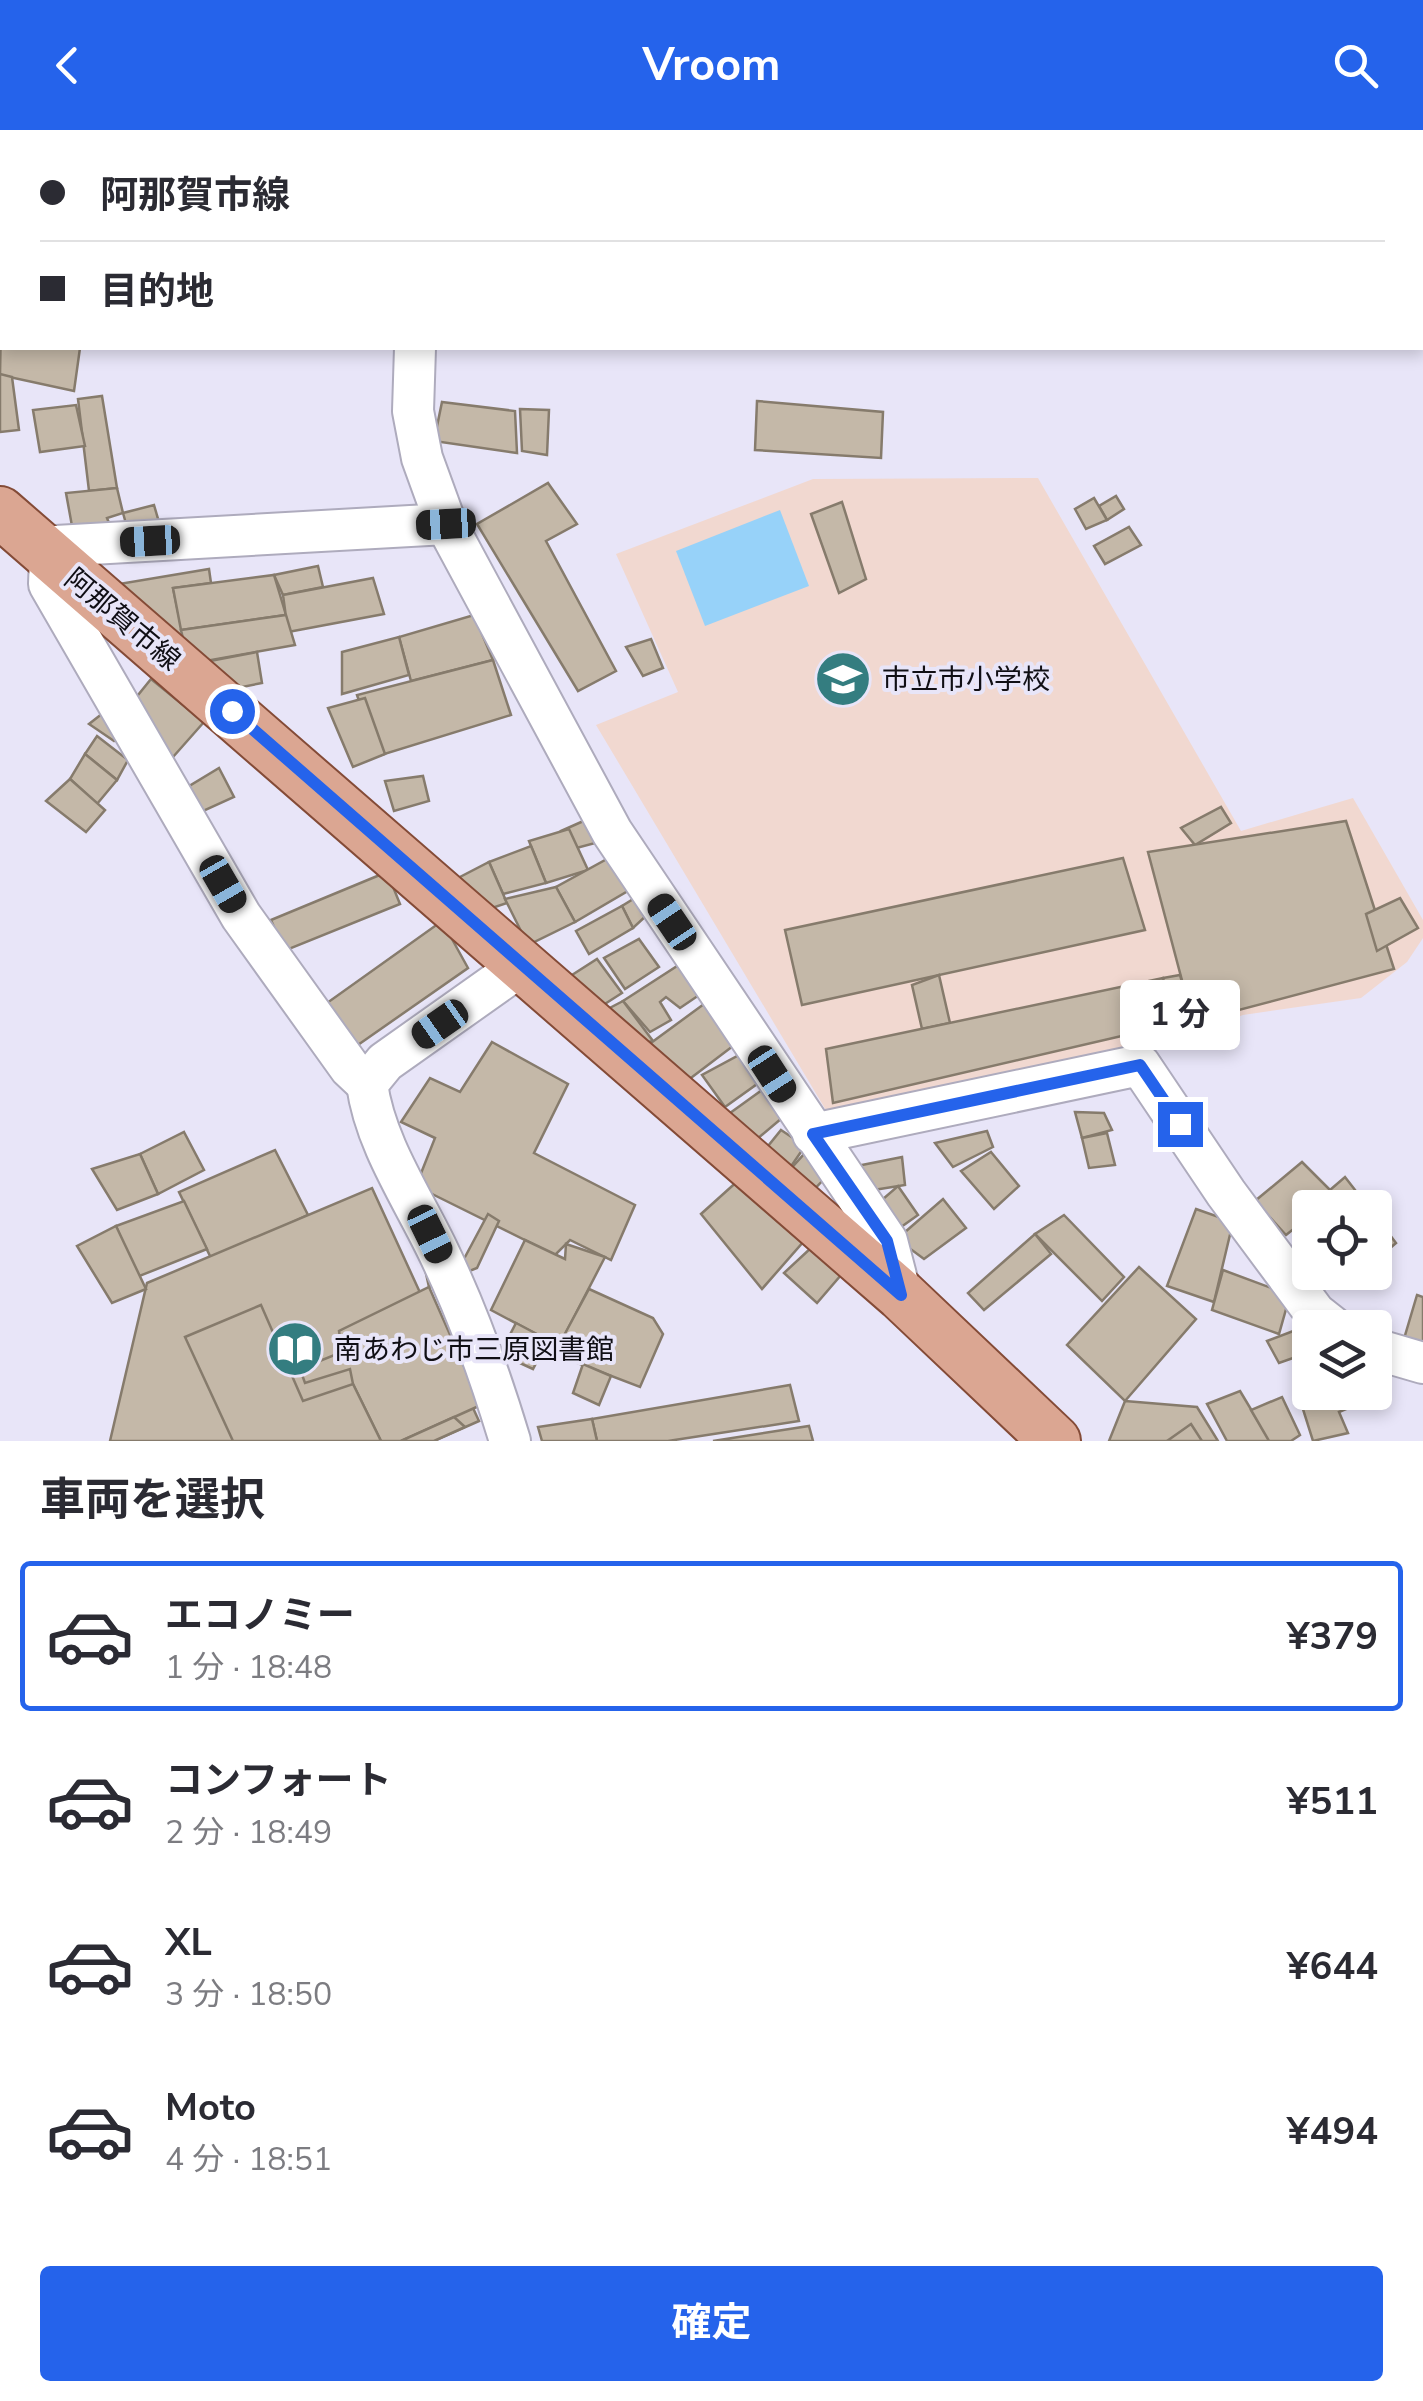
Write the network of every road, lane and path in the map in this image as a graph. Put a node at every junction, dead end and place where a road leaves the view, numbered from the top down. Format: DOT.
graph roads {
  1 [pos="415,350"];
  2 [pos="0,512"];
  3 [pos="446,524"];
  4 [pos="44,553"];
  5 [pos="522,965"];
  6 [pos="367,1084"];
  7 [pos="813,1134"];
  8 [pos="901,1295"];
  9 [pos="1313,1310"];
  10 [pos="1392,1354"];
  11 [pos="1423,1363"];
  12 [pos="510,1441"];
  13 [pos="1054,1441"];
  1 -- 3 [label="street"];
  2 -- 4 [label="main road, 阿那賀市線"];
  3 -- 4 [label="street"];
  3 -- 7 [label="street"];
  4 -- 5 [label="main road, 阿那賀市線"];
  4 -- 6 [label="street"];
  5 -- 6 [label="street"];
  5 -- 8 [label="main road, 阿那賀市線"];
  6 -- 12 [label="street"];
  7 -- 8 [label="street"];
  7 -- 9 [label="street"];
  8 -- 13 [label="main road, 阿那賀市線"];
  10 -- 11 [label="street"];
}
